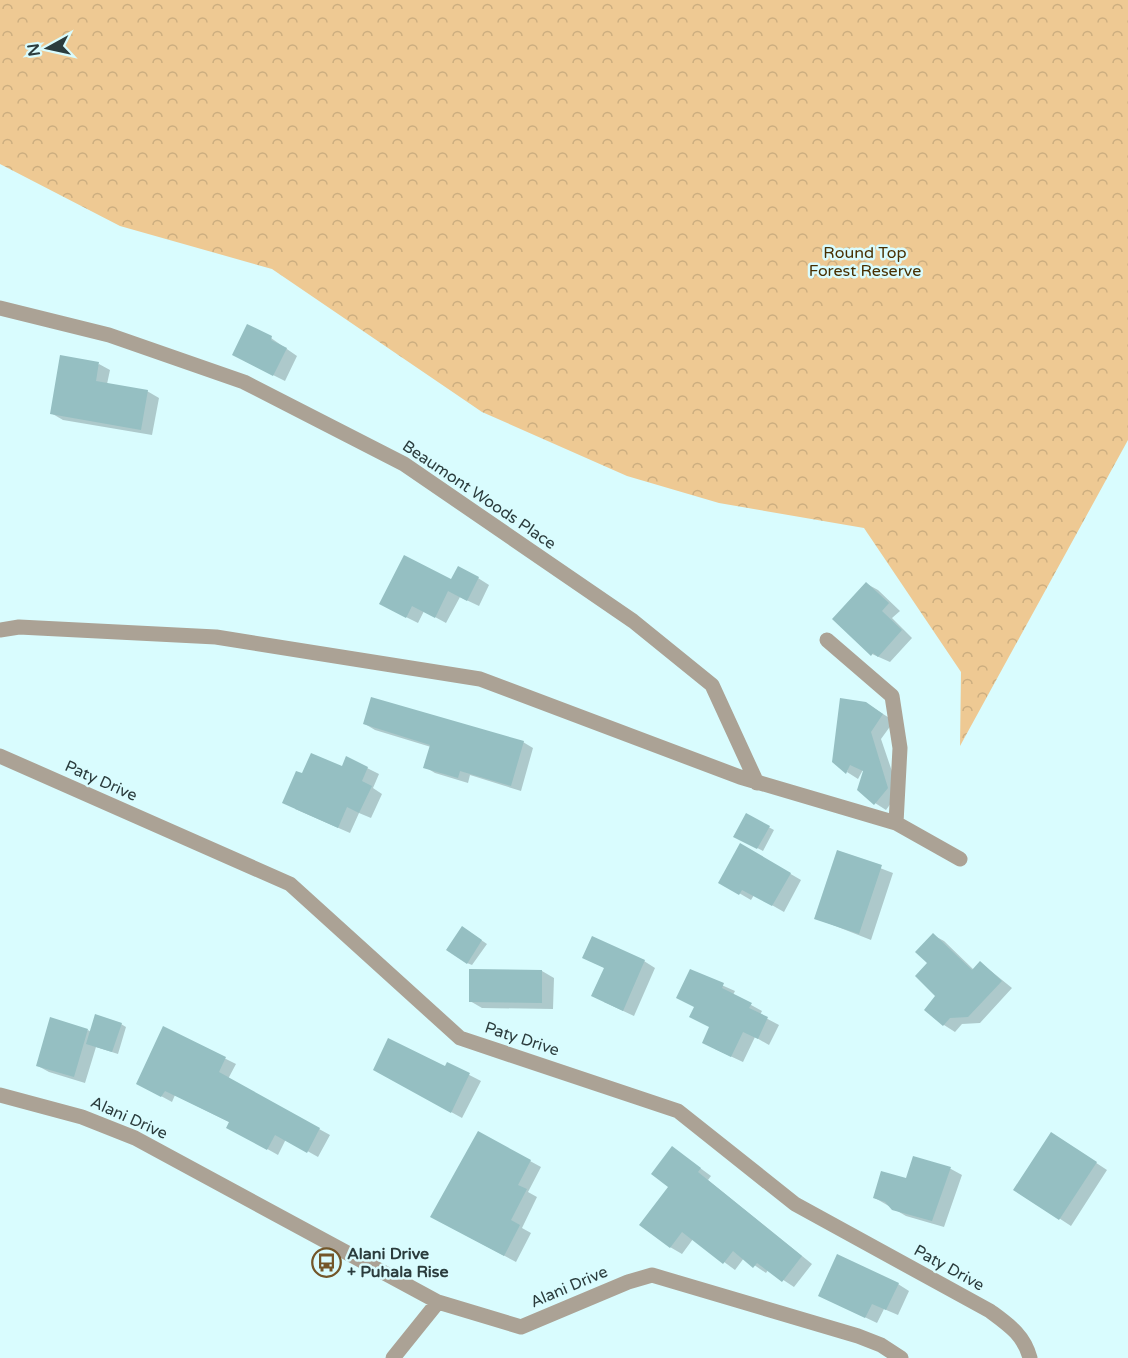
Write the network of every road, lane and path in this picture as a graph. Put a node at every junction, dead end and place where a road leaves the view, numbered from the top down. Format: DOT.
graph roads {
  1 [pos="0,308"];
  2 [pos="0,630"];
  3 [pos="827,640"];
  4 [pos="0,756"];
  5 [pos="757,783"];
  6 [pos="896,824"];
  7 [pos="960,859"];
  8 [pos="0,1095"];
  9 [pos="438,1302"];
  10 [pos="393,1358"];
  11 [pos="901,1358"];
  12 [pos="1030,1358"];
  1 -- 5 [label="street, Beaumont Woods Place"];
  2 -- 5 [label="street"];
  3 -- 6 [label="street"];
  4 -- 12 [label="street, Paty Drive"];
  5 -- 6 [label="street"];
  6 -- 7 [label="street"];
  8 -- 9 [label="street, Alani Drive"];
  9 -- 10 [label="street"];
  9 -- 11 [label="street, Alani Drive"];
}
